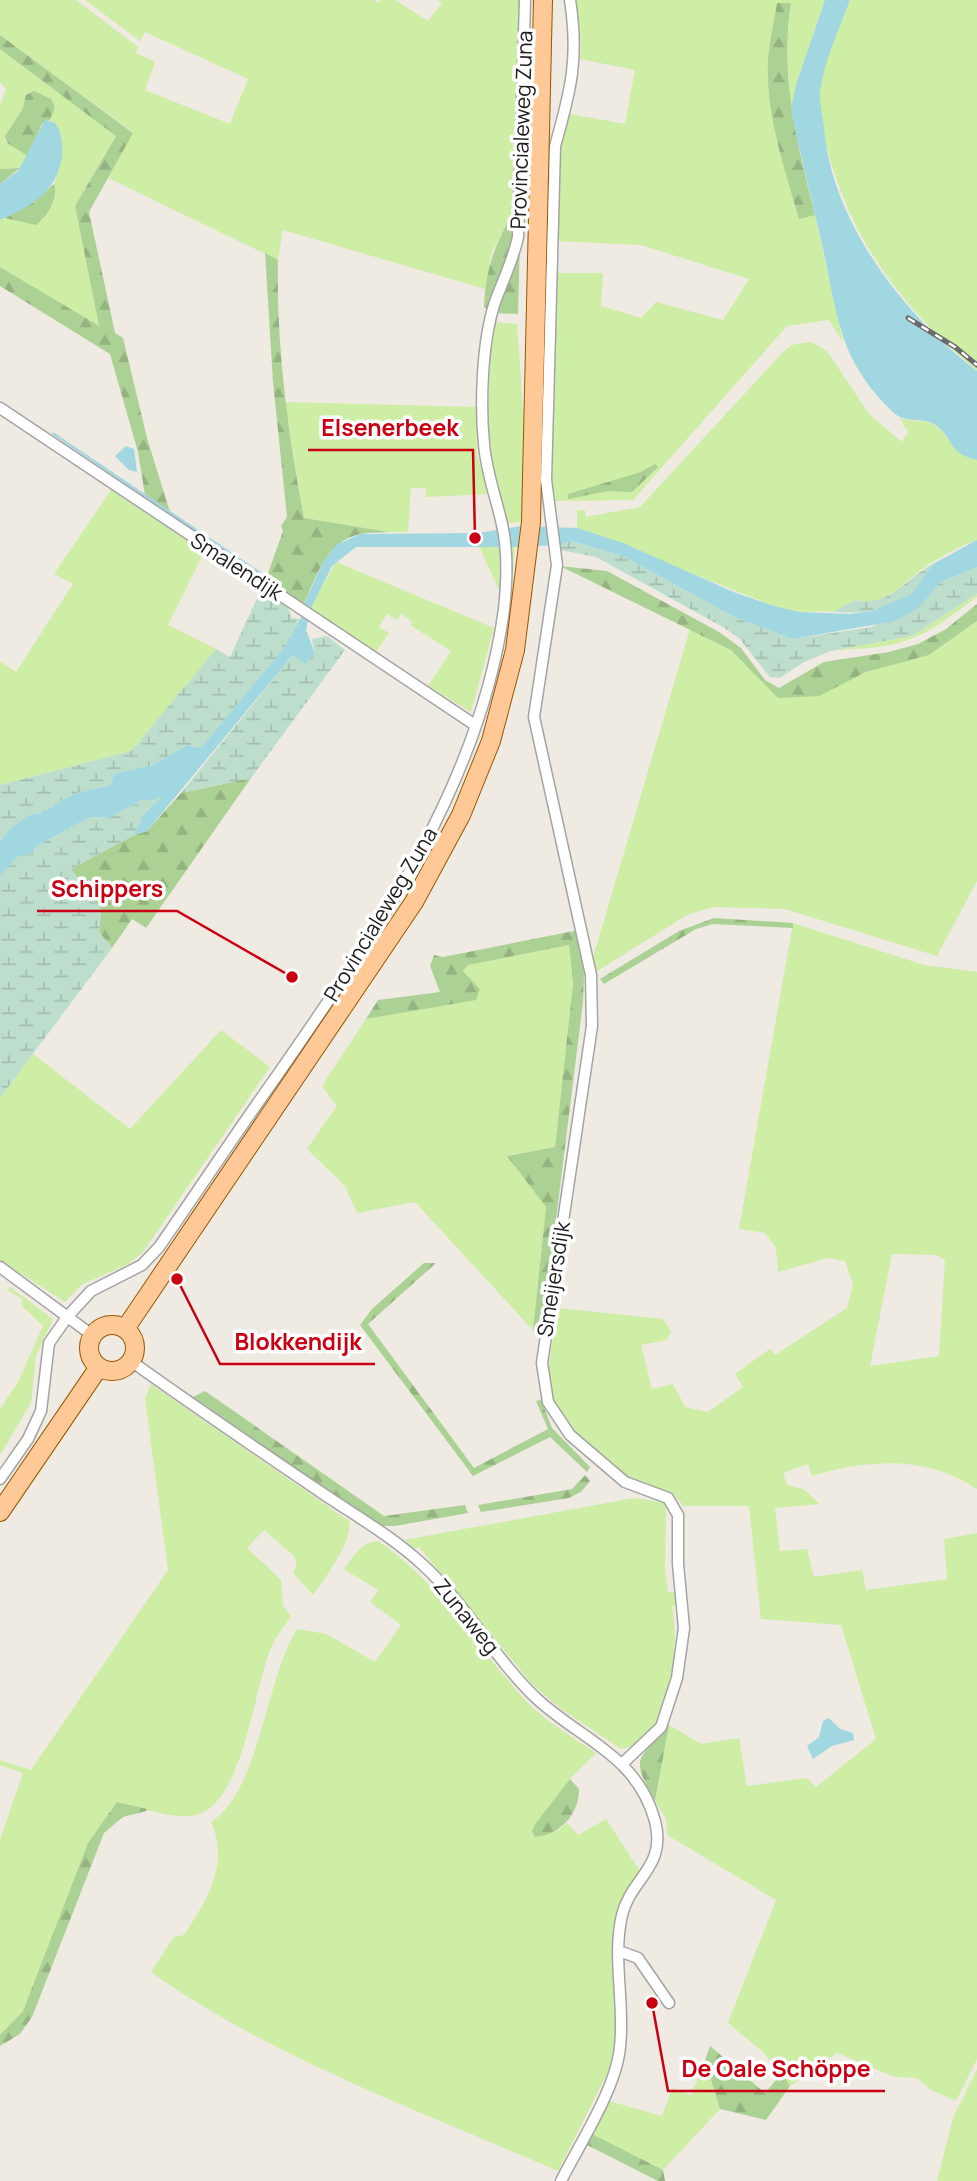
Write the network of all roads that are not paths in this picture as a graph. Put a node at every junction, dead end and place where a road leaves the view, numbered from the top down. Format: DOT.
graph roads {
  1 [pos="525,0"];
  2 [pos="543,0"];
  3 [pos="570,0"];
  4 [pos="0,408"];
  5 [pos="534,717"];
  6 [pos="475,724"];
  7 [pos="0,1267"];
  8 [pos="68,1316"];
  9 [pos="125,1329"];
  10 [pos="93,1335"];
  11 [pos="131,1361"];
  12 [pos="99,1367"];
  13 [pos="0,1479"];
  14 [pos="0,1511"];
  15 [pos="623,1763"];
  16 [pos="619,1951"];
  17 [pos="669,2003"];
  18 [pos="561,2181"];
  1 -- 6 [label="street, Provincialeweg Zuna"];
  2 -- 9 [label="main road, Provincialeweg Zuna"];
  3 -- 5 [label="street, Provincialeweg Zuna"];
  4 -- 6 [label="street, Smalendijk"];
  5 -- 15 [label="street, Smeijersdijk"];
  6 -- 8 [label="street, Provincialeweg Zuna"];
  7 -- 8 [label="street"];
  8 -- 10 [label="street"];
  8 -- 13 [label="street, Provincialeweg Zuna"];
  9 -- 10 [label="main road"];
  9 -- 11 [label="main road"];
  10 -- 12 [label="main road"];
  11 -- 12 [label="main road"];
  11 -- 15 [label="street, Zunaweg"];
  12 -- 14 [label="main road"];
  15 -- 16 [label="street, Zunaweg"];
  16 -- 17 [label="street"];
  16 -- 18 [label="street, Zunaweg"];
}
